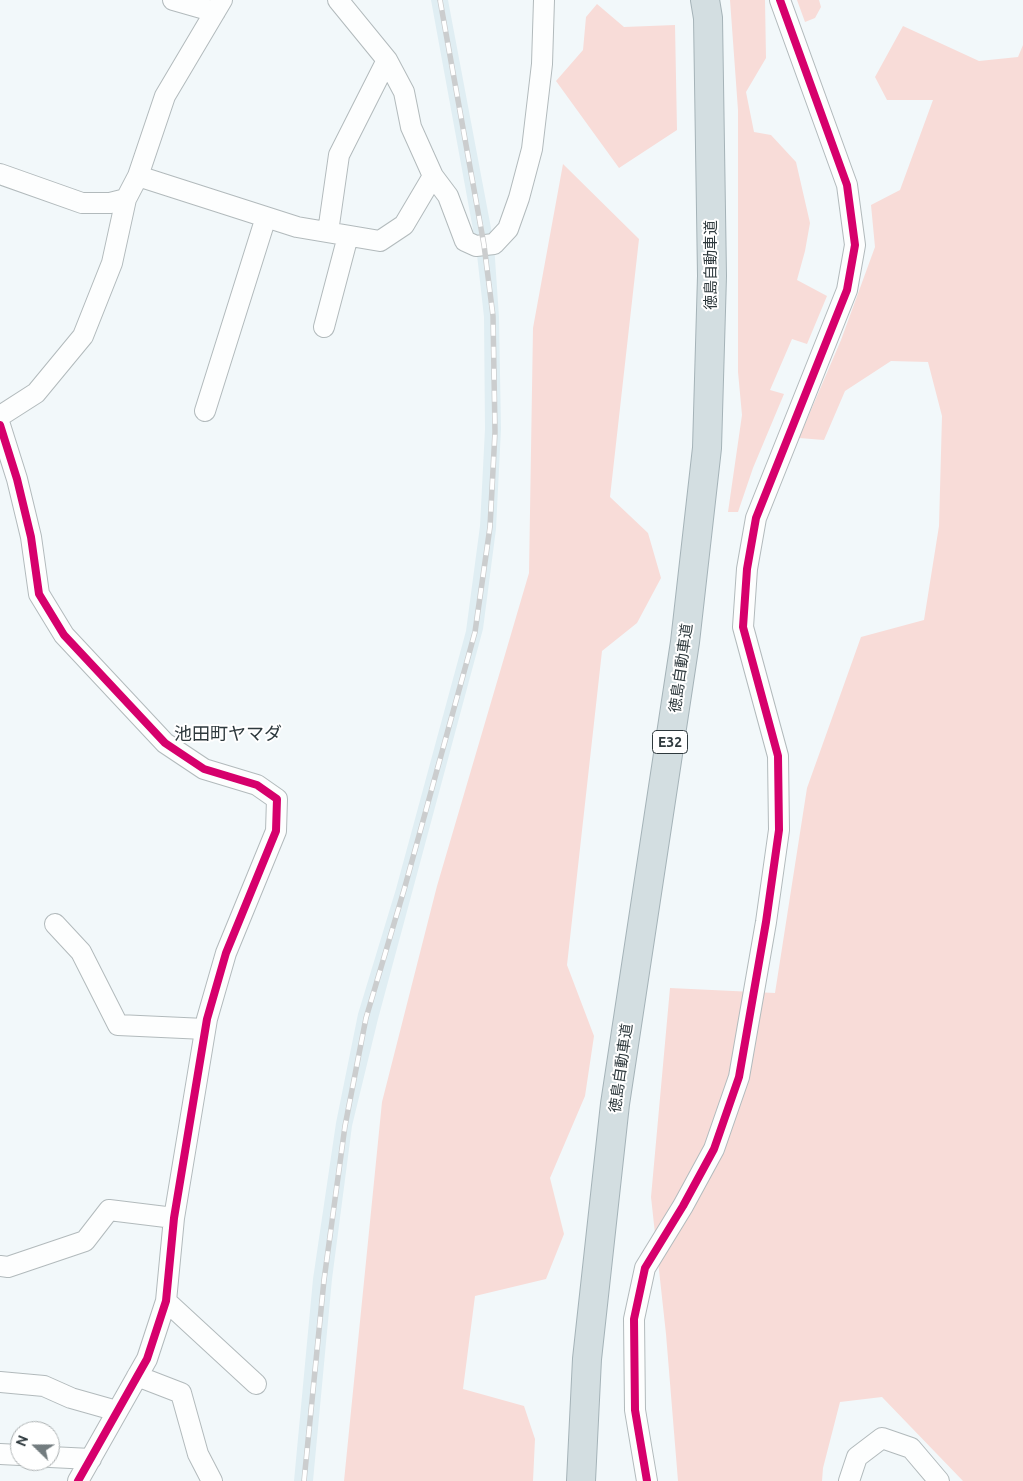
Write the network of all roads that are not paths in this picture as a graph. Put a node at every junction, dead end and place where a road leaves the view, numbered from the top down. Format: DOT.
graph roads {
  1 [pos="173,0"];
  2 [pos="338,0"];
  3 [pos="544,0"];
  4 [pos="706,0"];
  5 [pos="780,0"];
  6 [pos="218,6"];
  7 [pos="387,60"];
  8 [pos="0,174"];
  9 [pos="138,176"];
  10 [pos="433,176"];
  11 [pos="126,198"];
  12 [pos="266,217"];
  13 [pos="328,232"];
  14 [pos="348,236"];
  15 [pos="324,327"];
  16 [pos="205,411"];
  17 [pos="0,416"];
  18 [pos="2,436"];
  19 [pos="54,924"];
  20 [pos="205,1029"];
  21 [pos="174,1218"];
  22 [pos="0,1266"];
  23 [pos="166,1301"];
  24 [pos="137,1376"];
  25 [pos="0,1382"];
  26 [pos="256,1384"];
  27 [pos="117,1411"];
  28 [pos="60,1458"];
  29 [pos="90,1459"];
  30 [pos="78,1481"];
  31 [pos="212,1481"];
  32 [pos="581,1481"];
  33 [pos="647,1481"];
  34 [pos="849,1481"];
  35 [pos="939,1481"];
  1 -- 6 [label="street"];
  2 -- 7 [label="street"];
  3 -- 10 [label="street"];
  4 -- 32 [label="highway, 徳島自動車道 / E32"];
  5 -- 33 [label="street"];
  6 -- 9 [label="street"];
  7 -- 10 [label="street"];
  7 -- 13 [label="street"];
  8 -- 11 [label="street"];
  9 -- 11 [label="street"];
  9 -- 12 [label="street"];
  10 -- 14 [label="street"];
  11 -- 17 [label="street"];
  12 -- 13 [label="street"];
  12 -- 16 [label="street"];
  13 -- 14 [label="street"];
  14 -- 15 [label="street"];
  18 -- 20 [label="street"];
  19 -- 20 [label="street"];
  20 -- 21 [label="street"];
  21 -- 22 [label="street"];
  21 -- 23 [label="street"];
  23 -- 24 [label="street"];
  23 -- 26 [label="street"];
  24 -- 27 [label="street"];
  24 -- 31 [label="street"];
  25 -- 27 [label="street"];
  27 -- 29 [label="street"];
  28 -- 29 [label="street"];
  29 -- 30 [label="street"];
  34 -- 35 [label="street"];
}
